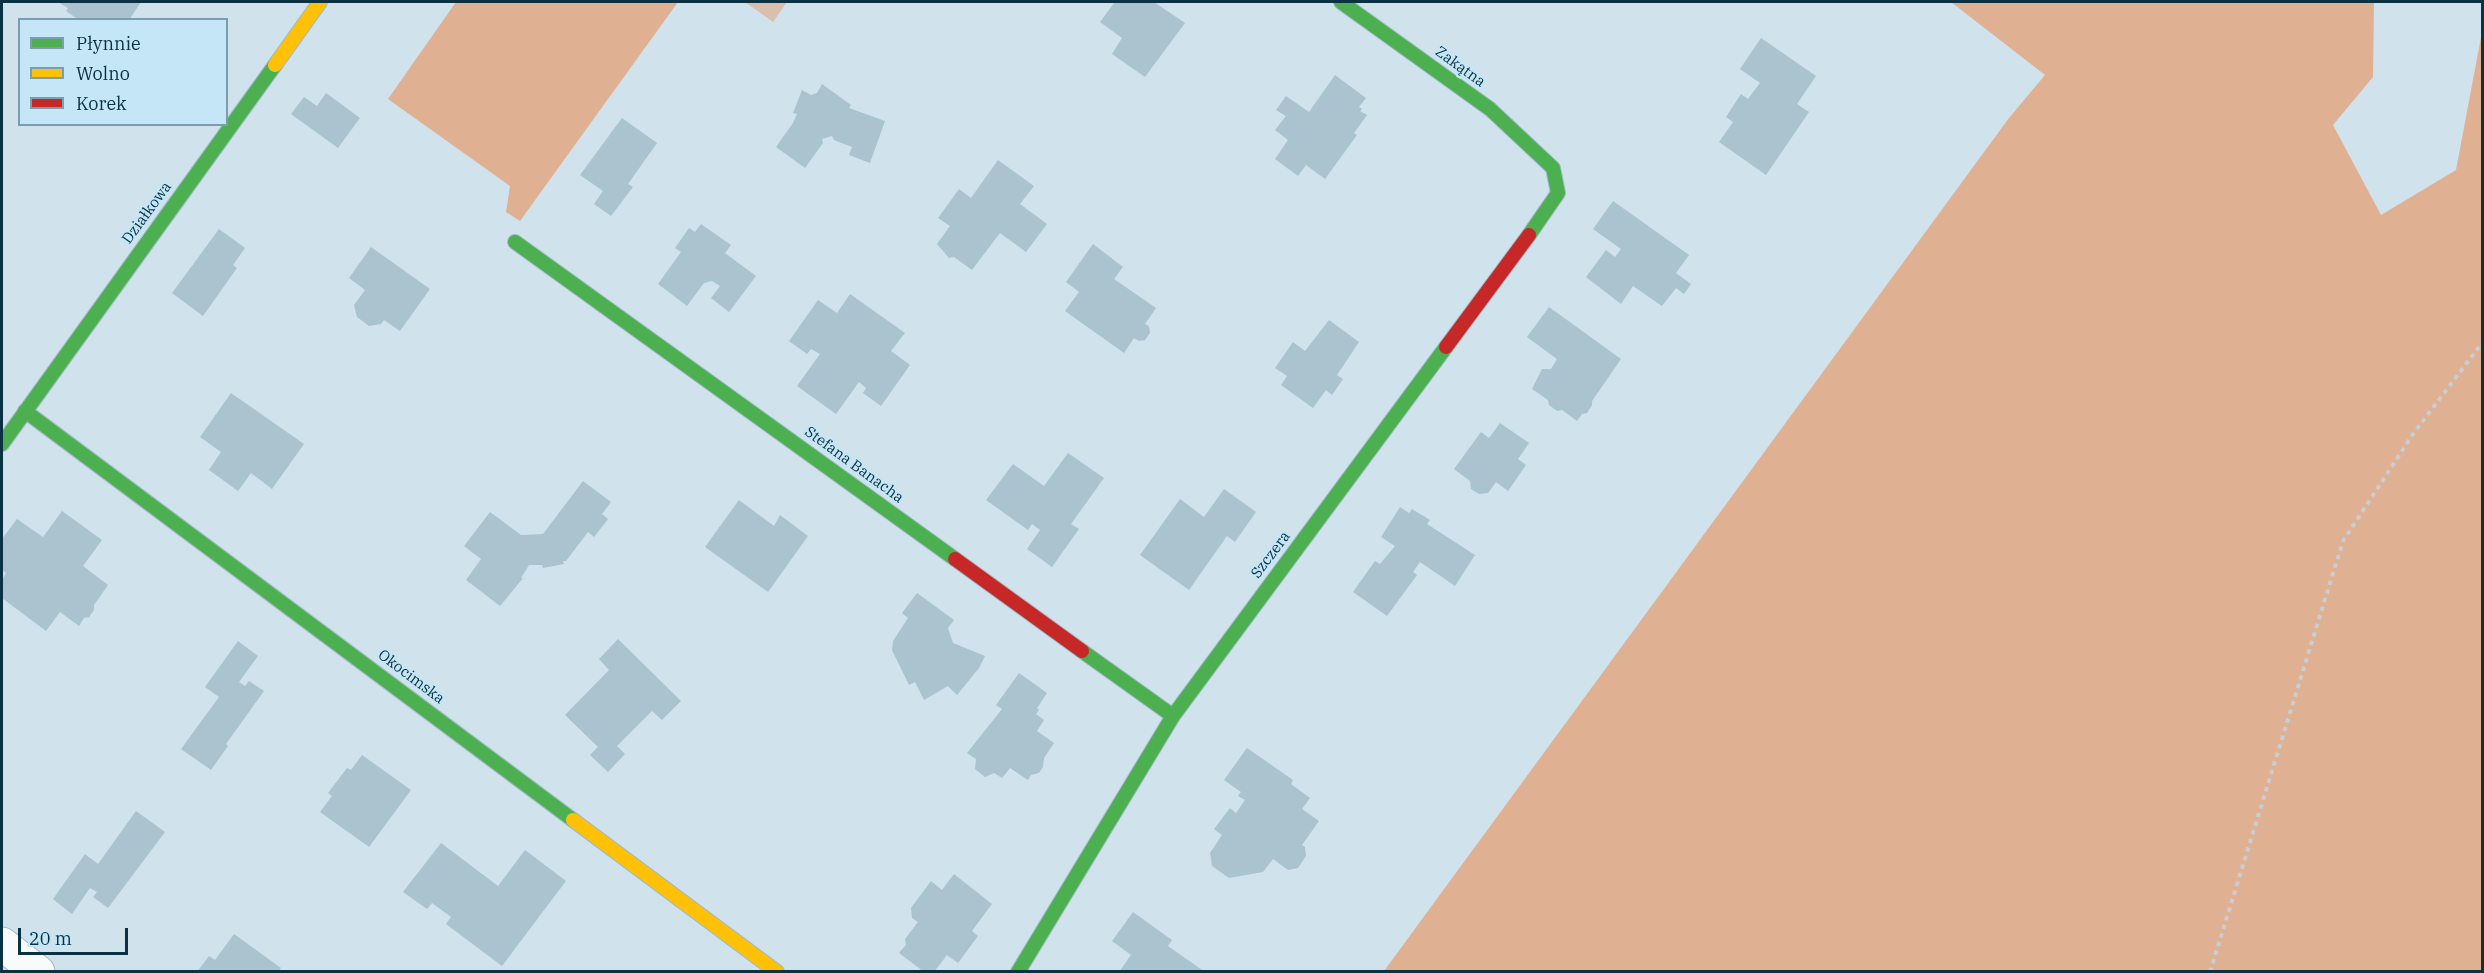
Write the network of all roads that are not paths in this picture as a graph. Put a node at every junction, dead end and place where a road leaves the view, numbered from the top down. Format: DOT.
graph roads {
  1 [pos="320,2"];
  2 [pos="1341,2"];
  3 [pos="1553,168"];
  4 [pos="515,242"];
  5 [pos="25,411"];
  6 [pos="2,444"];
  7 [pos="1173,716"];
  8 [pos="2,944"];
  9 [pos="38,972"];
  10 [pos="777,972"];
  11 [pos="1018,972"];
  1 -- 5 [label="street, Działkowa"];
  2 -- 3 [label="street, Zakątna"];
  3 -- 7 [label="street, Szczera"];
  4 -- 7 [label="street, Stefana Banacha"];
  5 -- 6 [label="street, Działkowa"];
  5 -- 10 [label="street, Okocimska"];
  7 -- 11 [label="street, Szczera"];
  8 -- 9 [label="street"];
}
